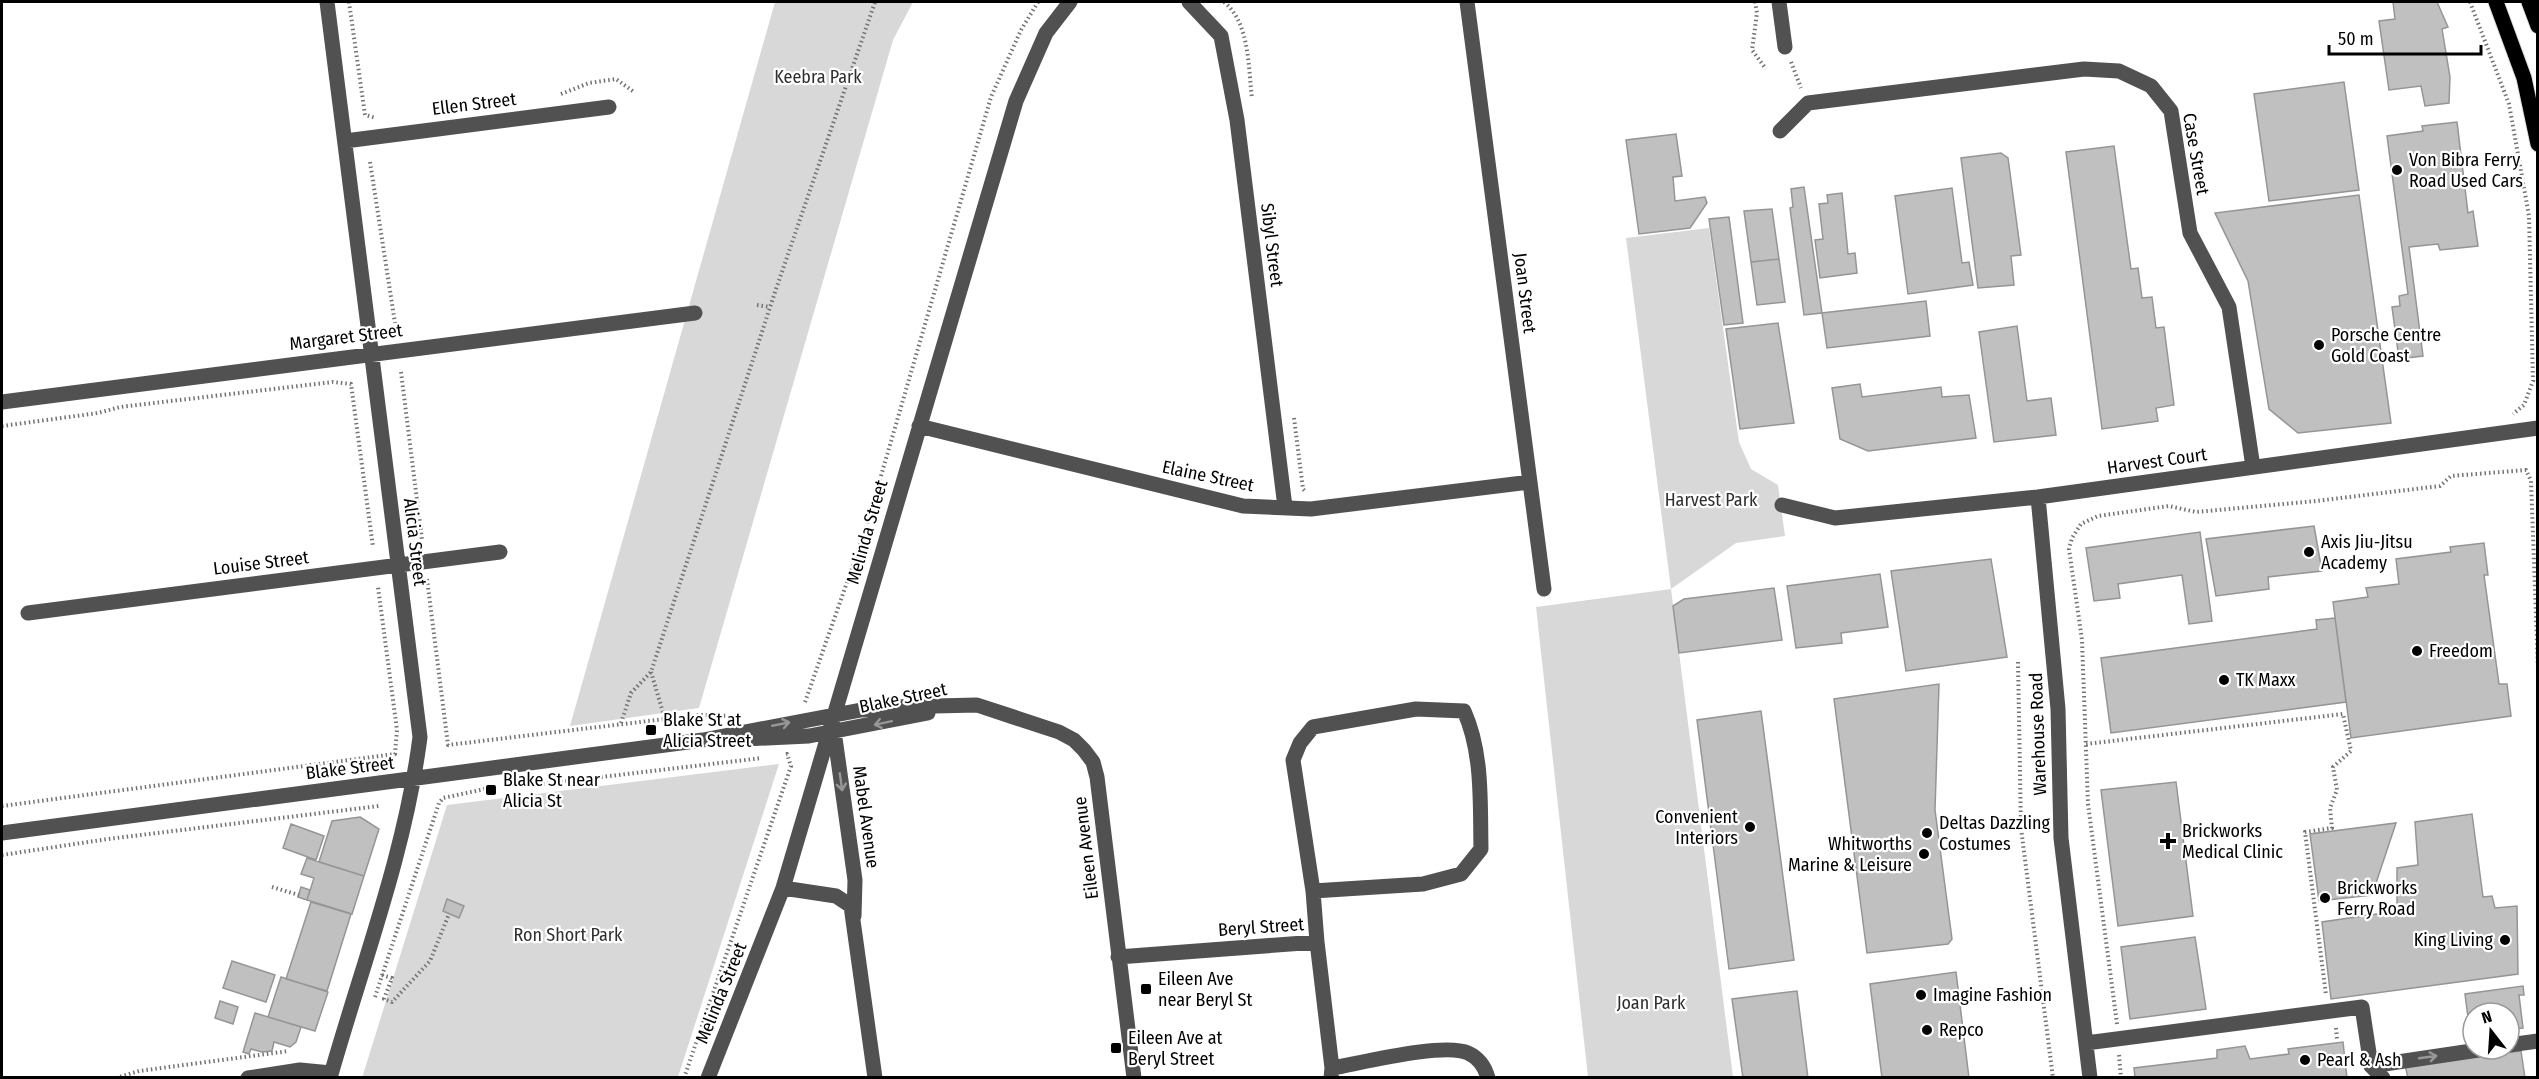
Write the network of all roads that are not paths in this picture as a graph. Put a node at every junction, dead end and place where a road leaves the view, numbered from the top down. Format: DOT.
graph roads {
  1 [pos="327,2"];
  2 [pos="1070,2"];
  3 [pos="1189,2"];
  4 [pos="1467,2"];
  5 [pos="1779,2"];
  6 [pos="2496,2"];
  7 [pos="2529,2"];
  8 [pos="2538,26"];
  9 [pos="1785,47"];
  10 [pos="609,107"];
  11 [pos="1780,131"];
  12 [pos="345,141"];
  13 [pos="2538,144"];
  14 [pos="695,312"];
  15 [pos="372,354"];
  16 [pos="2,402"];
  17 [pos="919,426"];
  18 [pos="2538,428"];
  19 [pos="2253,467"];
  20 [pos="1530,482"];
  21 [pos="2038,497"];
  22 [pos="1782,505"];
  23 [pos="1285,507"];
  24 [pos="500,552"];
  25 [pos="398,564"];
  26 [pos="1544,589"];
  27 [pos="28,613"];
  28 [pos="960,705"];
  29 [pos="833,726"];
  30 [pos="415,780"];
  31 [pos="2,833"];
  32 [pos="783,888"];
  33 [pos="1313,891"];
  34 [pos="854,916"];
  35 [pos="1317,942"];
  36 [pos="1118,957"];
  37 [pos="2538,1041"];
  38 [pos="2086,1043"];
  39 [pos="2521,1043"];
  40 [pos="2461,1053"];
  41 [pos="2371,1066"];
  42 [pos="1332,1073"];
  43 [pos="330,1075"];
  44 [pos="248,1077"];
  45 [pos="708,1077"];
  46 [pos="875,1077"];
  47 [pos="1134,1077"];
  48 [pos="1488,1077"];
  49 [pos="2090,1077"];
  50 [pos="2383,1077"];
  1 -- 12 [label="street, Alicia Street"];
  2 -- 17 [label="street, Melinda Street"];
  3 -- 23 [label="street, Sibyl Street"];
  4 -- 20 [label="street, Joan Street"];
  5 -- 9 [label="street"];
  6 -- 13 [label="main road"];
  7 -- 8 [label="main road"];
  10 -- 12 [label="street, Ellen Street"];
  11 -- 19 [label="street, Case Street"];
  12 -- 15 [label="street, Alicia Street"];
  14 -- 15 [label="street, Margaret Street"];
  15 -- 16 [label="street, Margaret Street"];
  15 -- 25 [label="street, Alicia Street"];
  17 -- 23 [label="street, Elaine Street"];
  17 -- 29 [label="street, Melinda Street"];
  18 -- 19 [label="street, Harvest Court"];
  19 -- 21 [label="street, Harvest Court"];
  20 -- 23 [label="street, Elaine Street"];
  20 -- 26 [label="street, Joan Street"];
  21 -- 22 [label="street, Harvest Court"];
  21 -- 38 [label="street, Warehouse Road"];
  24 -- 25 [label="street, Louise Street"];
  25 -- 27 [label="street, Louise Street"];
  25 -- 30 [label="street, Alicia Street"];
  28 -- 29 [label="street, Blake Street"];
  28 -- 36 [label="street, Eileen Avenue"];
  29 -- 30 [label="street, Blake Street"];
  29 -- 32 [label="street, Melinda Street"];
  29 -- 34 [label="street, Mabel Avenue, one-way"];
  30 -- 31 [label="street, Blake Street"];
  30 -- 43 [label="street, Alicia Street"];
  32 -- 34 [label="street"];
  32 -- 45 [label="street, Melinda Street"];
  33 -- 33 [label="street"];
  33 -- 35 [label="street"];
  34 -- 46 [label="street, Mabel Avenue"];
  35 -- 36 [label="street, Beryl Street"];
  35 -- 42 [label="street, Beryl Street"];
  36 -- 47 [label="street, Eileen Avenue"];
  37 -- 39 [label="street"];
  38 -- 41 [label="street"];
  38 -- 49 [label="street, Warehouse Road"];
  41 -- 40 [label="street, one-way"];
  41 -- 50 [label="street"];
  42 -- 48 [label="street, Beryl Street"];
  43 -- 44 [label="street"];
}
